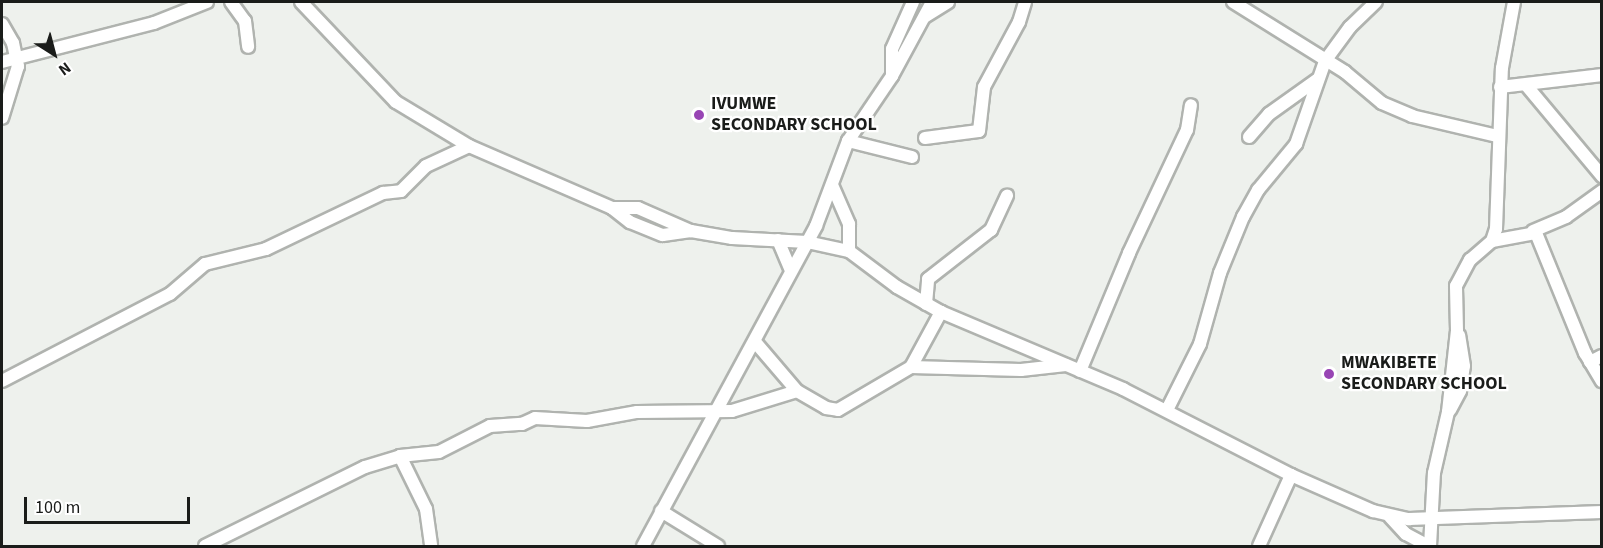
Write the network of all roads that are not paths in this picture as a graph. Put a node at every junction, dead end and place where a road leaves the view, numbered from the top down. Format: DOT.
graph roads {
  1 [pos="207,2"];
  2 [pos="231,2"];
  3 [pos="301,2"];
  4 [pos="913,2"];
  5 [pos="932,2"];
  6 [pos="948,2"];
  7 [pos="1025,2"];
  8 [pos="1233,2"];
  9 [pos="1514,2"];
  10 [pos="1373,3"];
  11 [pos="923,19"];
  12 [pos="2,24"];
  13 [pos="248,47"];
  14 [pos="18,58"];
  15 [pos="1325,61"];
  16 [pos="2,62"];
  17 [pos="1602,75"];
  18 [pos="892,76"];
  19 [pos="1318,79"];
  20 [pos="1526,84"];
  21 [pos="1500,87"];
  22 [pos="1191,105"];
  23 [pos="2,118"];
  24 [pos="1497,136"];
  25 [pos="1249,137"];
  26 [pos="925,138"];
  27 [pos="848,141"];
  28 [pos="468,146"];
  29 [pos="912,157"];
  30 [pos="1602,176"];
  31 [pos="832,184"];
  32 [pos="1602,191"];
  33 [pos="1007,196"];
  34 [pos="1533,231"];
  35 [pos="778,240"];
  36 [pos="1492,241"];
  37 [pos="807,242"];
  38 [pos="849,251"];
  39 [pos="791,270"];
  40 [pos="926,304"];
  41 [pos="941,312"];
  42 [pos="756,344"];
  43 [pos="1596,359"];
  44 [pos="1066,365"];
  45 [pos="912,367"];
  46 [pos="1080,371"];
  47 [pos="2,381"];
  48 [pos="1602,381"];
  49 [pos="797,391"];
  50 [pos="1167,410"];
  51 [pos="718,412"];
  52 [pos="400,456"];
  53 [pos="1291,475"];
  54 [pos="662,511"];
  55 [pos="1602,512"];
  56 [pos="1390,517"];
  57 [pos="1432,519"];
  58 [pos="205,546"];
  59 [pos="431,546"];
  60 [pos="644,546"];
  61 [pos="718,546"];
  62 [pos="1259,546"];
  63 [pos="1429,546"];
  1 -- 14 [label="street"];
  2 -- 13 [label="street"];
  3 -- 28 [label="street"];
  4 -- 18 [label="street"];
  5 -- 11 [label="street"];
  6 -- 11 [label="street"];
  7 -- 26 [label="street"];
  8 -- 15 [label="street"];
  9 -- 21 [label="street"];
  10 -- 15 [label="street"];
  11 -- 18 [label="street"];
  12 -- 14 [label="street"];
  14 -- 16 [label="street"];
  14 -- 23 [label="street"];
  15 -- 19 [label="street"];
  15 -- 24 [label="street"];
  17 -- 20 [label="street"];
  18 -- 27 [label="street"];
  19 -- 25 [label="street"];
  19 -- 50 [label="street"];
  20 -- 21 [label="street"];
  20 -- 30 [label="street"];
  21 -- 24 [label="street"];
  22 -- 46 [label="street"];
  24 -- 36 [label="street"];
  27 -- 29 [label="street"];
  27 -- 31 [label="street"];
  28 -- 35 [label="street"];
  28 -- 47 [label="street"];
  31 -- 37 [label="street"];
  31 -- 38 [label="street"];
  32 -- 34 [label="street"];
  33 -- 40 [label="street"];
  34 -- 36 [label="street"];
  34 -- 43 [label="street"];
  35 -- 37 [label="street"];
  35 -- 39 [label="street"];
  36 -- 57 [label="street"];
  37 -- 38 [label="street"];
  37 -- 39 [label="street"];
  38 -- 40 [label="street"];
  39 -- 42 [label="street"];
  40 -- 41 [label="street"];
  41 -- 44 [label="street"];
  41 -- 45 [label="street"];
  42 -- 49 [label="street"];
  42 -- 51 [label="street"];
  43 -- 48 [label="street"];
  44 -- 45 [label="street"];
  44 -- 46 [label="street"];
  45 -- 49 [label="street"];
  46 -- 50 [label="street"];
  49 -- 51 [label="street"];
  50 -- 53 [label="street"];
  51 -- 52 [label="street"];
  51 -- 54 [label="street"];
  52 -- 58 [label="street"];
  52 -- 59 [label="street"];
  53 -- 56 [label="street"];
  53 -- 62 [label="street"];
  54 -- 60 [label="street"];
  54 -- 61 [label="street"];
  55 -- 57 [label="street"];
  56 -- 57 [label="street"];
  56 -- 63 [label="street"];
  57 -- 63 [label="street"];
}
